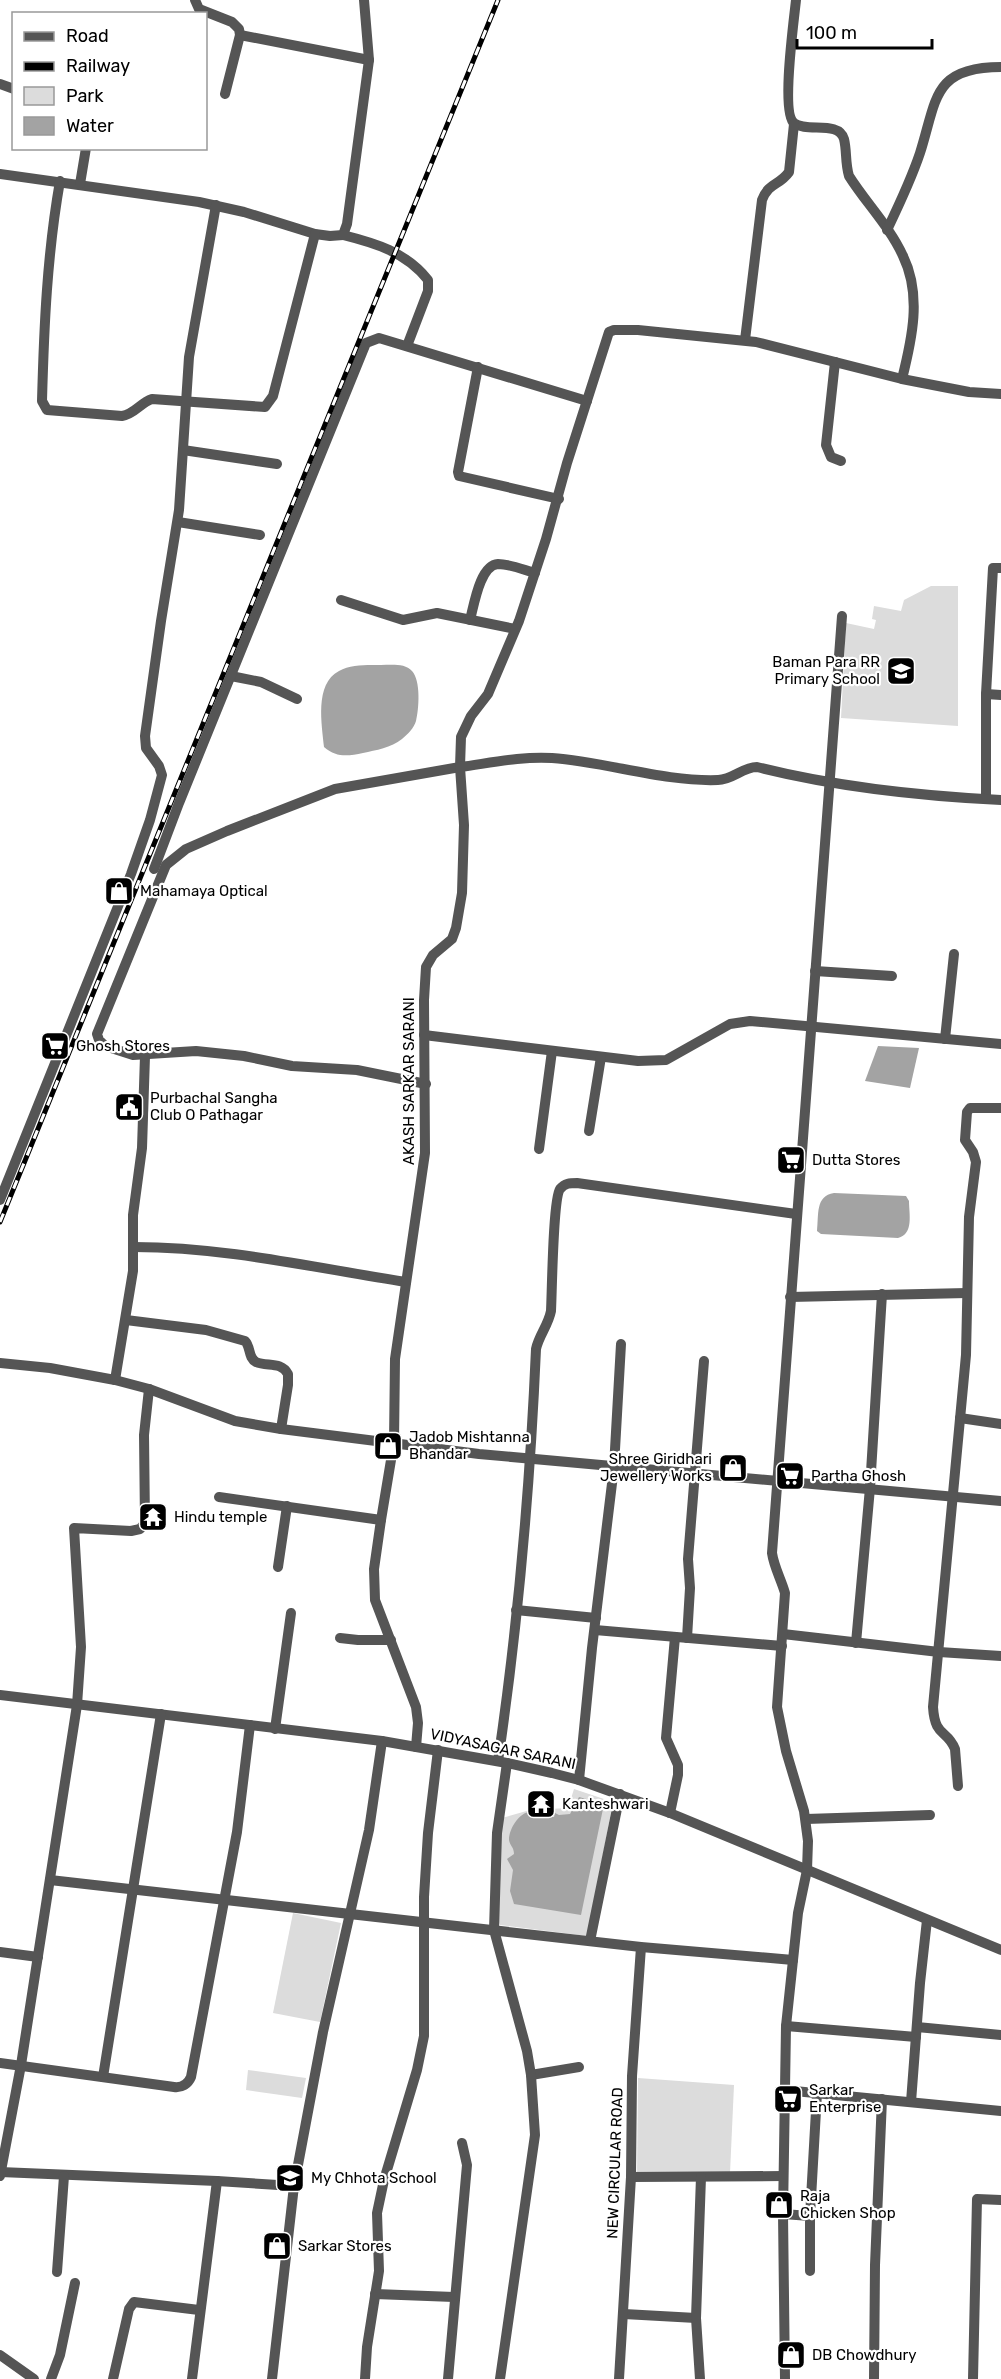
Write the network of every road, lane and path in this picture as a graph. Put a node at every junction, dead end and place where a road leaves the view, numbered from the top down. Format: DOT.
graph roads {
  1 [pos="195,0"];
  2 [pos="364,0"];
  3 [pos="796,0"];
  4 [pos="206,12"];
  5 [pos="207,12"];
  6 [pos="240,35"];
  7 [pos="369,60"];
  8 [pos="1001,67"];
  9 [pos="225,94"];
  10 [pos="794,124"];
  11 [pos="86,150"];
  12 [pos="0,174"];
  13 [pos="60,181"];
  14 [pos="80,184"];
  15 [pos="216,205"];
  16 [pos="887,230"];
  17 [pos="315,234"];
  18 [pos="343,235"];
  19 [pos="745,340"];
  20 [pos="407,346"];
  21 [pos="835,362"];
  22 [pos="478,367"];
  23 [pos="902,379"];
  24 [pos="1001,394"];
  25 [pos="586,401"];
  26 [pos="185,403"];
  27 [pos="183,450"];
  28 [pos="841,461"];
  29 [pos="277,464"];
  30 [pos="559,499"];
  31 [pos="178,522"];
  32 [pos="260,535"];
  33 [pos="1001,568"];
  34 [pos="535,573"];
  35 [pos="341,600"];
  36 [pos="842,616"];
  37 [pos="470,620"];
  38 [pos="515,628"];
  39 [pos="231,676"];
  40 [pos="986,694"];
  41 [pos="1001,695"];
  42 [pos="297,699"];
  43 [pos="460,767"];
  44 [pos="831,783"];
  45 [pos="986,799"];
  46 [pos="1001,800"];
  47 [pos="135,863"];
  48 [pos="159,870"];
  49 [pos="954,954"];
  50 [pos="815,971"];
  51 [pos="892,976"];
  52 [pos="810,1026"];
  53 [pos="424,1035"];
  54 [pos="945,1039"];
  55 [pos="1001,1044"];
  56 [pos="552,1051"];
  57 [pos="145,1056"];
  58 [pos="601,1057"];
  59 [pos="426,1084"];
  60 [pos="1001,1108"];
  61 [pos="589,1131"];
  62 [pos="539,1149"];
  63 [pos="0,1200"];
  64 [pos="796,1214"];
  65 [pos="134,1247"];
  66 [pos="406,1282"];
  67 [pos="967,1293"];
  68 [pos="882,1294"];
  69 [pos="790,1297"];
  70 [pos="126,1320"];
  71 [pos="621,1344"];
  72 [pos="704,1361"];
  73 [pos="0,1363"];
  74 [pos="116,1380"];
  75 [pos="149,1389"];
  76 [pos="960,1418"];
  77 [pos="1001,1424"];
  78 [pos="281,1429"];
  79 [pos="394,1442"];
  80 [pos="531,1459"];
  81 [pos="614,1467"];
  82 [pos="693,1474"];
  83 [pos="778,1480"];
  84 [pos="870,1488"];
  85 [pos="952,1496"];
  86 [pos="219,1497"];
  87 [pos="1001,1501"];
  88 [pos="287,1506"];
  89 [pos="381,1520"];
  90 [pos="278,1567"];
  91 [pos="516,1610"];
  92 [pos="291,1613"];
  93 [pos="596,1618"];
  94 [pos="595,1630"];
  95 [pos="783,1634"];
  96 [pos="675,1637"];
  97 [pos="340,1638"];
  98 [pos="687,1638"];
  99 [pos="391,1640"];
  100 [pos="856,1642"];
  101 [pos="782,1646"];
  102 [pos="939,1652"];
  103 [pos="1001,1656"];
  104 [pos="0,1695"];
  105 [pos="77,1705"];
  106 [pos="161,1714"];
  107 [pos="250,1725"];
  108 [pos="275,1728"];
  109 [pos="382,1741"];
  110 [pos="417,1747"];
  111 [pos="438,1750"];
  112 [pos="502,1762"];
  113 [pos="582,1781"];
  114 [pos="958,1786"];
  115 [pos="620,1794"];
  116 [pos="670,1813"];
  117 [pos="930,1815"];
  118 [pos="806,1819"];
  119 [pos="807,1870"];
  120 [pos="50,1880"];
  121 [pos="135,1889"];
  122 [pos="226,1898"];
  123 [pos="349,1913"];
  124 [pos="927,1920"];
  125 [pos="425,1921"];
  126 [pos="494,1930"];
  127 [pos="590,1941"];
  128 [pos="642,1947"];
  129 [pos="1001,1950"];
  130 [pos="0,1952"];
  131 [pos="38,1957"];
  132 [pos="793,1960"];
  133 [pos="786,2026"];
  134 [pos="917,2032"];
  135 [pos="1001,2035"];
  136 [pos="0,2063"];
  137 [pos="21,2065"];
  138 [pos="579,2067"];
  139 [pos="531,2075"];
  140 [pos="103,2077"];
  141 [pos="784,2090"];
  142 [pos="818,2093"];
  143 [pos="882,2099"];
  144 [pos="911,2102"];
  145 [pos="1001,2111"];
  146 [pos="462,2143"];
  147 [pos="0,2174"];
  148 [pos="64,2175"];
  149 [pos="783,2176"];
  150 [pos="631,2177"];
  151 [pos="701,2177"];
  152 [pos="217,2181"];
  153 [pos="294,2186"];
  154 [pos="1001,2200"];
  155 [pos="783,2214"];
  156 [pos="810,2216"];
  157 [pos="810,2271"];
  158 [pos="57,2272"];
  159 [pos="75,2283"];
  160 [pos="375,2294"];
  161 [pos="454,2297"];
  162 [pos="199,2310"];
  163 [pos="624,2314"];
  164 [pos="696,2318"];
  165 [pos="0,2355"];
  166 [pos="34,2379"];
  167 [pos="51,2379"];
  168 [pos="113,2379"];
  169 [pos="192,2379"];
  170 [pos="272,2379"];
  171 [pos="365,2379"];
  172 [pos="448,2379"];
  173 [pos="500,2379"];
  174 [pos="619,2379"];
  175 [pos="700,2379"];
  176 [pos="785,2379"];
  177 [pos="874,2379"];
  178 [pos="973,2379"];
  1 -- 4 [label="street"];
  2 -- 7 [label="street"];
  3 -- 10 [label="street"];
  5 -- 6 [label="street"];
  6 -- 7 [label="street"];
  6 -- 9 [label="street"];
  7 -- 18 [label="street"];
  8 -- 16 [label="street"];
  10 -- 16 [label="street"];
  10 -- 19 [label="street"];
  11 -- 14 [label="street"];
  12 -- 13 [label="street"];
  13 -- 14 [label="street"];
  13 -- 26 [label="street"];
  14 -- 15 [label="street"];
  15 -- 17 [label="street"];
  15 -- 26 [label="street"];
  16 -- 23 [label="street"];
  17 -- 18 [label="street"];
  17 -- 26 [label="street"];
  18 -- 20 [label="street"];
  19 -- 21 [label="street, AKASH SARKAR SARANI"];
  19 -- 25 [label="street, AKASH SARKAR SARANI"];
  20 -- 22 [label="street"];
  20 -- 39 [label="street"];
  21 -- 23 [label="street, AKASH SARKAR SARANI"];
  21 -- 28 [label="street"];
  22 -- 25 [label="street"];
  22 -- 30 [label="street"];
  23 -- 24 [label="street, AKASH SARKAR SARANI"];
  25 -- 30 [label="street, AKASH SARKAR SARANI"];
  26 -- 27 [label="street"];
  27 -- 29 [label="street"];
  27 -- 31 [label="street"];
  30 -- 34 [label="street, AKASH SARKAR SARANI"];
  31 -- 32 [label="street"];
  31 -- 47 [label="street"];
  33 -- 40 [label="street"];
  34 -- 37 [label="street"];
  34 -- 38 [label="street, AKASH SARKAR SARANI"];
  35 -- 37 [label="street"];
  36 -- 44 [label="street"];
  37 -- 38 [label="street"];
  38 -- 43 [label="street, AKASH SARKAR SARANI"];
  39 -- 42 [label="street"];
  39 -- 48 [label="street"];
  40 -- 41 [label="street"];
  40 -- 45 [label="street"];
  43 -- 44 [label="street"];
  43 -- 48 [label="street"];
  43 -- 53 [label="street, AKASH SARKAR SARANI"];
  44 -- 45 [label="street"];
  44 -- 50 [label="street"];
  45 -- 46 [label="street"];
  47 -- 48 [label="street"];
  47 -- 63 [label="street"];
  48 -- 57 [label="street"];
  49 -- 54 [label="street"];
  50 -- 51 [label="street"];
  50 -- 52 [label="street"];
  52 -- 54 [label="street"];
  52 -- 58 [label="street"];
  52 -- 64 [label="street"];
  53 -- 56 [label="street"];
  53 -- 59 [label="street, AKASH SARKAR SARANI"];
  54 -- 55 [label="street"];
  56 -- 58 [label="street"];
  56 -- 62 [label="street"];
  57 -- 59 [label="street"];
  57 -- 65 [label="street"];
  58 -- 61 [label="street"];
  59 -- 66 [label="street, AKASH SARKAR SARANI"];
  60 -- 67 [label="street"];
  64 -- 69 [label="street"];
  64 -- 80 [label="street"];
  65 -- 66 [label="street"];
  65 -- 70 [label="street"];
  66 -- 79 [label="street, AKASH SARKAR SARANI"];
  67 -- 68 [label="street"];
  67 -- 76 [label="street"];
  68 -- 69 [label="street"];
  68 -- 84 [label="street"];
  69 -- 83 [label="street"];
  70 -- 74 [label="street"];
  70 -- 78 [label="street"];
  71 -- 81 [label="street"];
  72 -- 82 [label="street"];
  73 -- 74 [label="street"];
  74 -- 75 [label="street"];
  75 -- 78 [label="street"];
  75 -- 105 [label="street"];
  76 -- 77 [label="street"];
  76 -- 85 [label="street"];
  78 -- 79 [label="street"];
  79 -- 80 [label="street"];
  79 -- 89 [label="street, AKASH SARKAR SARANI"];
  80 -- 81 [label="street"];
  80 -- 91 [label="street"];
  81 -- 82 [label="street"];
  81 -- 93 [label="street"];
  82 -- 83 [label="street"];
  82 -- 98 [label="street"];
  83 -- 84 [label="street"];
  83 -- 95 [label="street"];
  84 -- 85 [label="street"];
  84 -- 100 [label="street"];
  85 -- 87 [label="street"];
  85 -- 102 [label="street"];
  86 -- 88 [label="street"];
  88 -- 89 [label="street"];
  88 -- 90 [label="street"];
  89 -- 99 [label="street, AKASH SARKAR SARANI"];
  91 -- 93 [label="street"];
  91 -- 112 [label="street"];
  92 -- 108 [label="street"];
  93 -- 94 [label="street"];
  94 -- 96 [label="street"];
  94 -- 113 [label="street"];
  95 -- 100 [label="street"];
  95 -- 101 [label="street"];
  96 -- 98 [label="street"];
  96 -- 116 [label="street"];
  97 -- 99 [label="street"];
  98 -- 101 [label="street"];
  99 -- 110 [label="street, AKASH SARKAR SARANI"];
  100 -- 102 [label="street"];
  101 -- 118 [label="street"];
  102 -- 103 [label="street"];
  102 -- 114 [label="street"];
  104 -- 105 [label="street, VIDYASAGAR SARANI"];
  105 -- 106 [label="street, VIDYASAGAR SARANI"];
  105 -- 120 [label="street"];
  106 -- 107 [label="street, VIDYASAGAR SARANI"];
  106 -- 121 [label="street"];
  107 -- 108 [label="street, VIDYASAGAR SARANI"];
  107 -- 122 [label="street"];
  108 -- 109 [label="street, VIDYASAGAR SARANI"];
  109 -- 110 [label="street, VIDYASAGAR SARANI"];
  109 -- 123 [label="street"];
  110 -- 111 [label="street, VIDYASAGAR SARANI"];
  111 -- 112 [label="street, VIDYASAGAR SARANI"];
  111 -- 125 [label="street"];
  112 -- 113 [label="street, VIDYASAGAR SARANI"];
  112 -- 126 [label="street"];
  113 -- 115 [label="street, VIDYASAGAR SARANI"];
  115 -- 116 [label="street, VIDYASAGAR SARANI"];
  115 -- 127 [label="street"];
  116 -- 119 [label="street, VIDYASAGAR SARANI"];
  117 -- 118 [label="street"];
  118 -- 119 [label="street"];
  119 -- 124 [label="street, VIDYASAGAR SARANI"];
  119 -- 132 [label="street"];
  120 -- 121 [label="street"];
  120 -- 131 [label="street"];
  121 -- 122 [label="street"];
  121 -- 140 [label="street"];
  122 -- 123 [label="street"];
  122 -- 140 [label="street"];
  123 -- 125 [label="street"];
  123 -- 153 [label="street"];
  124 -- 129 [label="street, VIDYASAGAR SARANI"];
  124 -- 134 [label="street"];
  125 -- 126 [label="street"];
  125 -- 160 [label="street"];
  126 -- 127 [label="street"];
  126 -- 139 [label="street"];
  127 -- 128 [label="street"];
  128 -- 132 [label="street"];
  128 -- 150 [label="street, NEW CIRCULAR ROAD"];
  130 -- 131 [label="street"];
  131 -- 137 [label="street"];
  132 -- 133 [label="street"];
  133 -- 134 [label="street"];
  133 -- 141 [label="street"];
  134 -- 135 [label="street"];
  134 -- 144 [label="street"];
  136 -- 137 [label="street"];
  137 -- 140 [label="street"];
  137 -- 147 [label="street"];
  138 -- 139 [label="street"];
  139 -- 173 [label="street"];
  141 -- 142 [label="street"];
  141 -- 149 [label="street"];
  142 -- 143 [label="street"];
  142 -- 156 [label="street"];
  143 -- 144 [label="street"];
  143 -- 177 [label="street"];
  144 -- 145 [label="street"];
  146 -- 161 [label="street"];
  147 -- 148 [label="street"];
  148 -- 152 [label="street"];
  148 -- 158 [label="street"];
  149 -- 151 [label="street"];
  149 -- 155 [label="street"];
  150 -- 151 [label="street"];
  150 -- 163 [label="street, NEW CIRCULAR ROAD"];
  151 -- 164 [label="street"];
  152 -- 153 [label="street"];
  152 -- 162 [label="street"];
  153 -- 170 [label="street"];
  154 -- 178 [label="street"];
  155 -- 156 [label="street"];
  155 -- 176 [label="street"];
  156 -- 157 [label="street"];
  159 -- 167 [label="street"];
  160 -- 161 [label="street"];
  160 -- 171 [label="street"];
  161 -- 172 [label="street"];
  162 -- 168 [label="street"];
  162 -- 169 [label="street"];
  163 -- 164 [label="street"];
  163 -- 174 [label="street, NEW CIRCULAR ROAD"];
  164 -- 175 [label="street"];
  165 -- 166 [label="street"];
}
